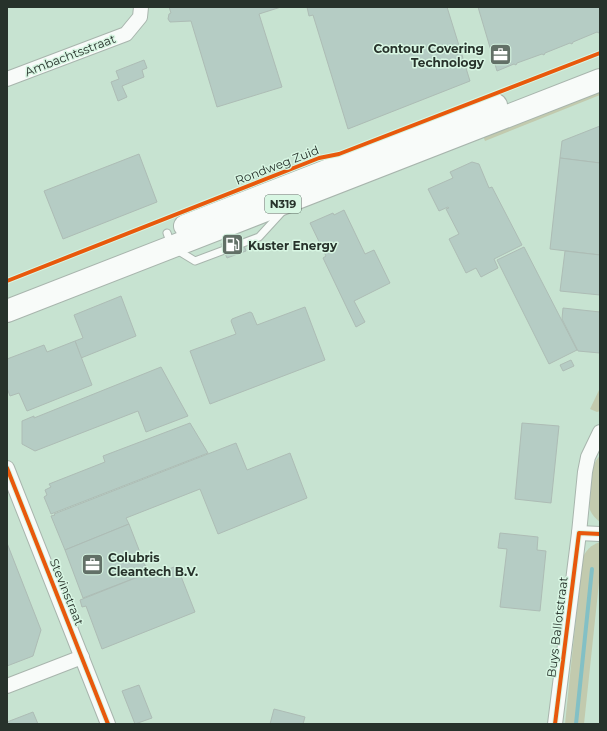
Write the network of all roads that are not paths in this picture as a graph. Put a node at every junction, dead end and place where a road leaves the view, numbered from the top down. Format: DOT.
graph roads {
  1 [pos="141,7"];
  2 [pos="600,65"];
  3 [pos="7,79"];
  4 [pos="600,80"];
  5 [pos="278,198"];
  6 [pos="169,240"];
  7 [pos="7,295"];
  8 [pos="7,311"];
  9 [pos="600,432"];
  10 [pos="7,468"];
  11 [pos="579,533"];
  12 [pos="600,534"];
  13 [pos="82,657"];
  14 [pos="7,686"];
  15 [pos="108,724"];
  16 [pos="555,724"];
  1 -- 3 [label="street, Ambachtsstraat"];
  2 -- 5 [label="main road, Rondweg Zuid / N319"];
  4 -- 5 [label="main road, Rondweg Zuid / N319"];
  5 -- 6 [label="main road, Rondweg Zuid / N319"];
  6 -- 7 [label="main road, Rondweg Zuid / N319"];
  6 -- 8 [label="main road, Rondweg Zuid / N319"];
  9 -- 11 [label="street, Buys Ballotstraat"];
  10 -- 13 [label="street, Stevinstraat"];
  11 -- 12 [label="street"];
  11 -- 16 [label="street, Buys Ballotstraat"];
  13 -- 14 [label="street"];
  13 -- 15 [label="street, Stevinstraat"];
}
